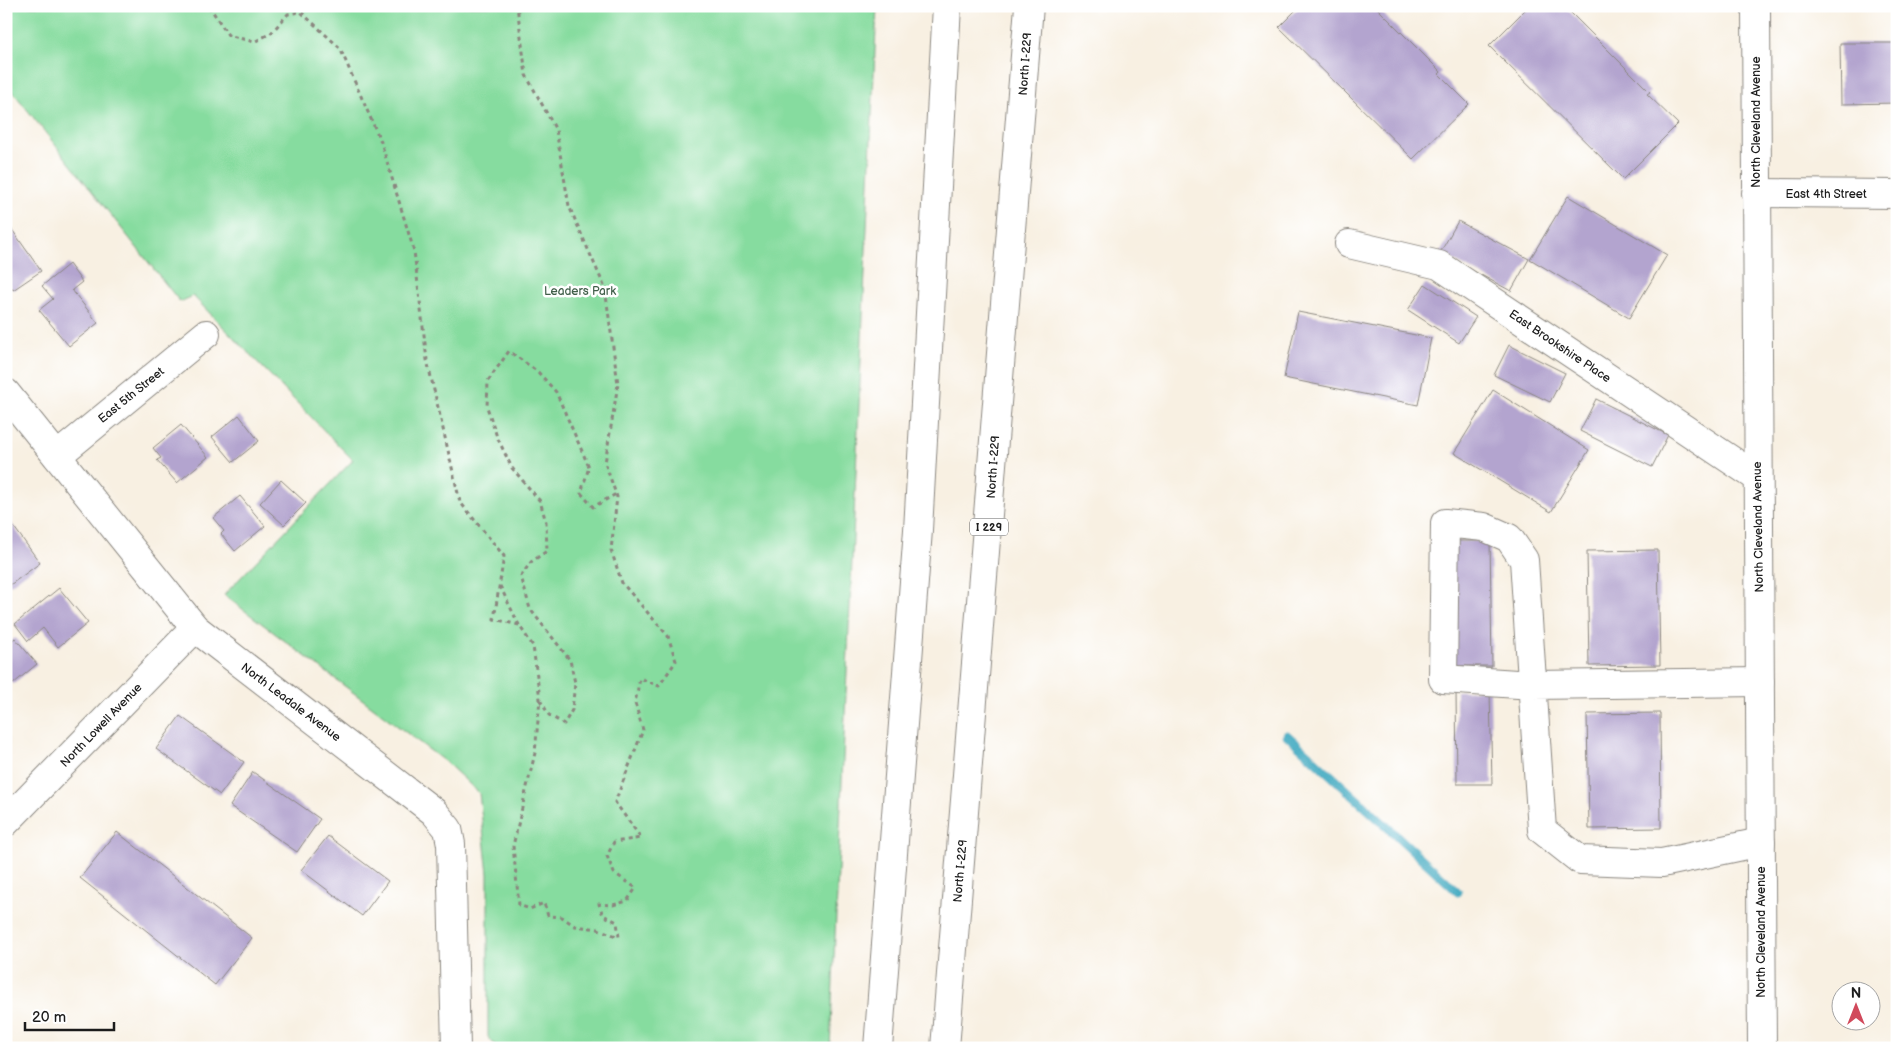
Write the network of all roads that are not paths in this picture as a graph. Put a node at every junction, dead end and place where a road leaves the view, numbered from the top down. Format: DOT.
graph roads {
  1 [pos="947,6"];
  2 [pos="1029,6"];
  3 [pos="1756,6"];
  4 [pos="1756,193"];
  5 [pos="1897,194"];
  6 [pos="1348,244"];
  7 [pos="206,334"];
  8 [pos="6,393"];
  9 [pos="57,456"];
  10 [pos="1758,478"];
  11 [pos="195,628"];
  12 [pos="1760,682"];
  13 [pos="1533,685"];
  14 [pos="6,822"];
  15 [pos="1762,842"];
  16 [pos="456,1048"];
  17 [pos="878,1048"];
  18 [pos="945,1048"];
  19 [pos="1762,1048"];
  1 -- 17 [label="main road"];
  2 -- 18 [label="main road, North I-229 / I 229"];
  3 -- 4 [label="main road, North Cleveland Avenue"];
  4 -- 5 [label="main road, East 4th Street"];
  4 -- 10 [label="main road, North Cleveland Avenue"];
  6 -- 10 [label="main road, East Brookshire Place"];
  7 -- 9 [label="main road, East 5th Street"];
  8 -- 9 [label="main road, North Leadale Avenue"];
  9 -- 11 [label="main road, North Leadale Avenue"];
  10 -- 12 [label="main road, North Cleveland Avenue"];
  11 -- 14 [label="main road, North Lowell Avenue"];
  11 -- 16 [label="main road, North Leadale Avenue"];
  12 -- 13 [label="main road"];
  12 -- 15 [label="main road, North Cleveland Avenue"];
  13 -- 13 [label="main road"];
  13 -- 15 [label="main road"];
  15 -- 19 [label="main road, North Cleveland Avenue"];
}
